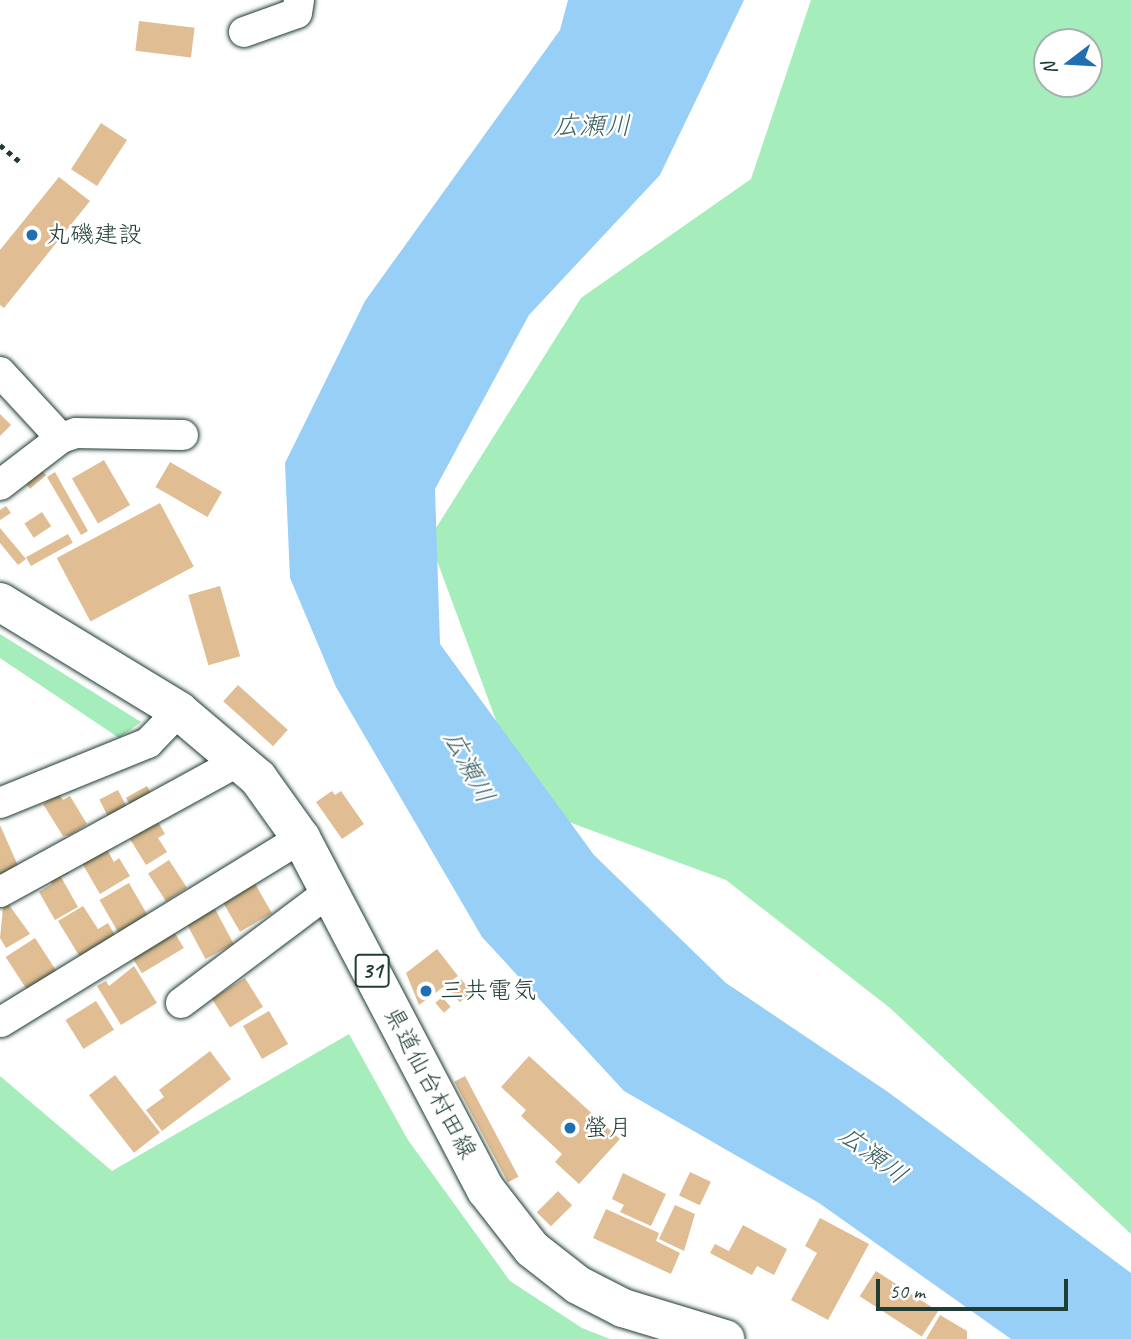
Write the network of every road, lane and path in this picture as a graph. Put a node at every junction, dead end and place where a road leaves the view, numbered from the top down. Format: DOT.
graph roads {
  1 [pos="299,0"];
  2 [pos="244,32"];
  3 [pos="0,145"];
  4 [pos="19,161"];
  5 [pos="0,372"];
  6 [pos="183,435"];
  7 [pos="61,438"];
  8 [pos="0,485"];
  9 [pos="0,601"];
  10 [pos="179,711"];
  11 [pos="241,760"];
  12 [pos="0,803"];
  13 [pos="301,838"];
  14 [pos="330,891"];
  15 [pos="0,892"];
  16 [pos="181,1003"];
  17 [pos="1,1022"];
  18 [pos="726,1339"];
  1 -- 2 [label="street"];
  3 -- 4 [label="path"];
  5 -- 7 [label="street"];
  6 -- 7 [label="street"];
  7 -- 8 [label="street"];
  9 -- 10 [label="main road, 県道仙台村田線 / 31"];
  10 -- 11 [label="main road, 県道仙台村田線 / 31"];
  10 -- 12 [label="street"];
  11 -- 13 [label="main road, 県道仙台村田線 / 31"];
  11 -- 15 [label="street"];
  13 -- 14 [label="main road, 県道仙台村田線 / 31"];
  13 -- 17 [label="street"];
  14 -- 16 [label="street"];
  14 -- 18 [label="main road, 県道仙台村田線 / 31"];
}
